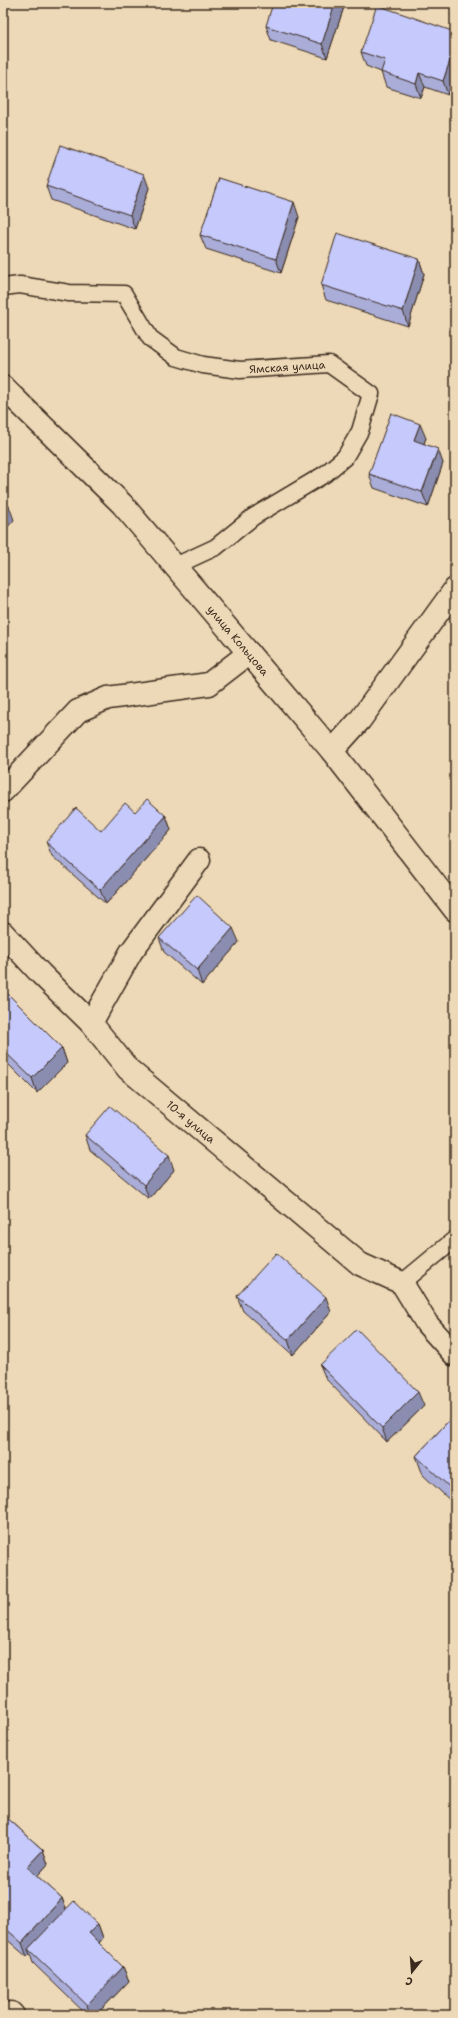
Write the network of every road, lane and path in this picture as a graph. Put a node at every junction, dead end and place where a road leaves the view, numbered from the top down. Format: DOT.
graph roads {
  1 [pos="3,287"];
  2 [pos="3,387"];
  3 [pos="175,566"];
  4 [pos="455,589"];
  5 [pos="249,653"];
  6 [pos="332,751"];
  7 [pos="3,791"];
  8 [pos="199,860"];
  9 [pos="455,910"];
  10 [pos="3,933"];
  11 [pos="92,1023"];
  12 [pos="455,1239"];
  13 [pos="402,1283"];
  14 [pos="455,1355"];
  1 -- 3 [label="lane, Ямская улица"];
  2 -- 3 [label="street, улица Кольцова"];
  3 -- 5 [label="street, улица Кольцова"];
  4 -- 6 [label="street"];
  5 -- 6 [label="street, улица Кольцова"];
  5 -- 7 [label="street"];
  6 -- 9 [label="street, улица Кольцова"];
  8 -- 11 [label="street"];
  10 -- 11 [label="street, 10-я улица"];
  11 -- 13 [label="street, 10-я улица"];
  12 -- 13 [label="lane"];
  13 -- 14 [label="street"];
}
